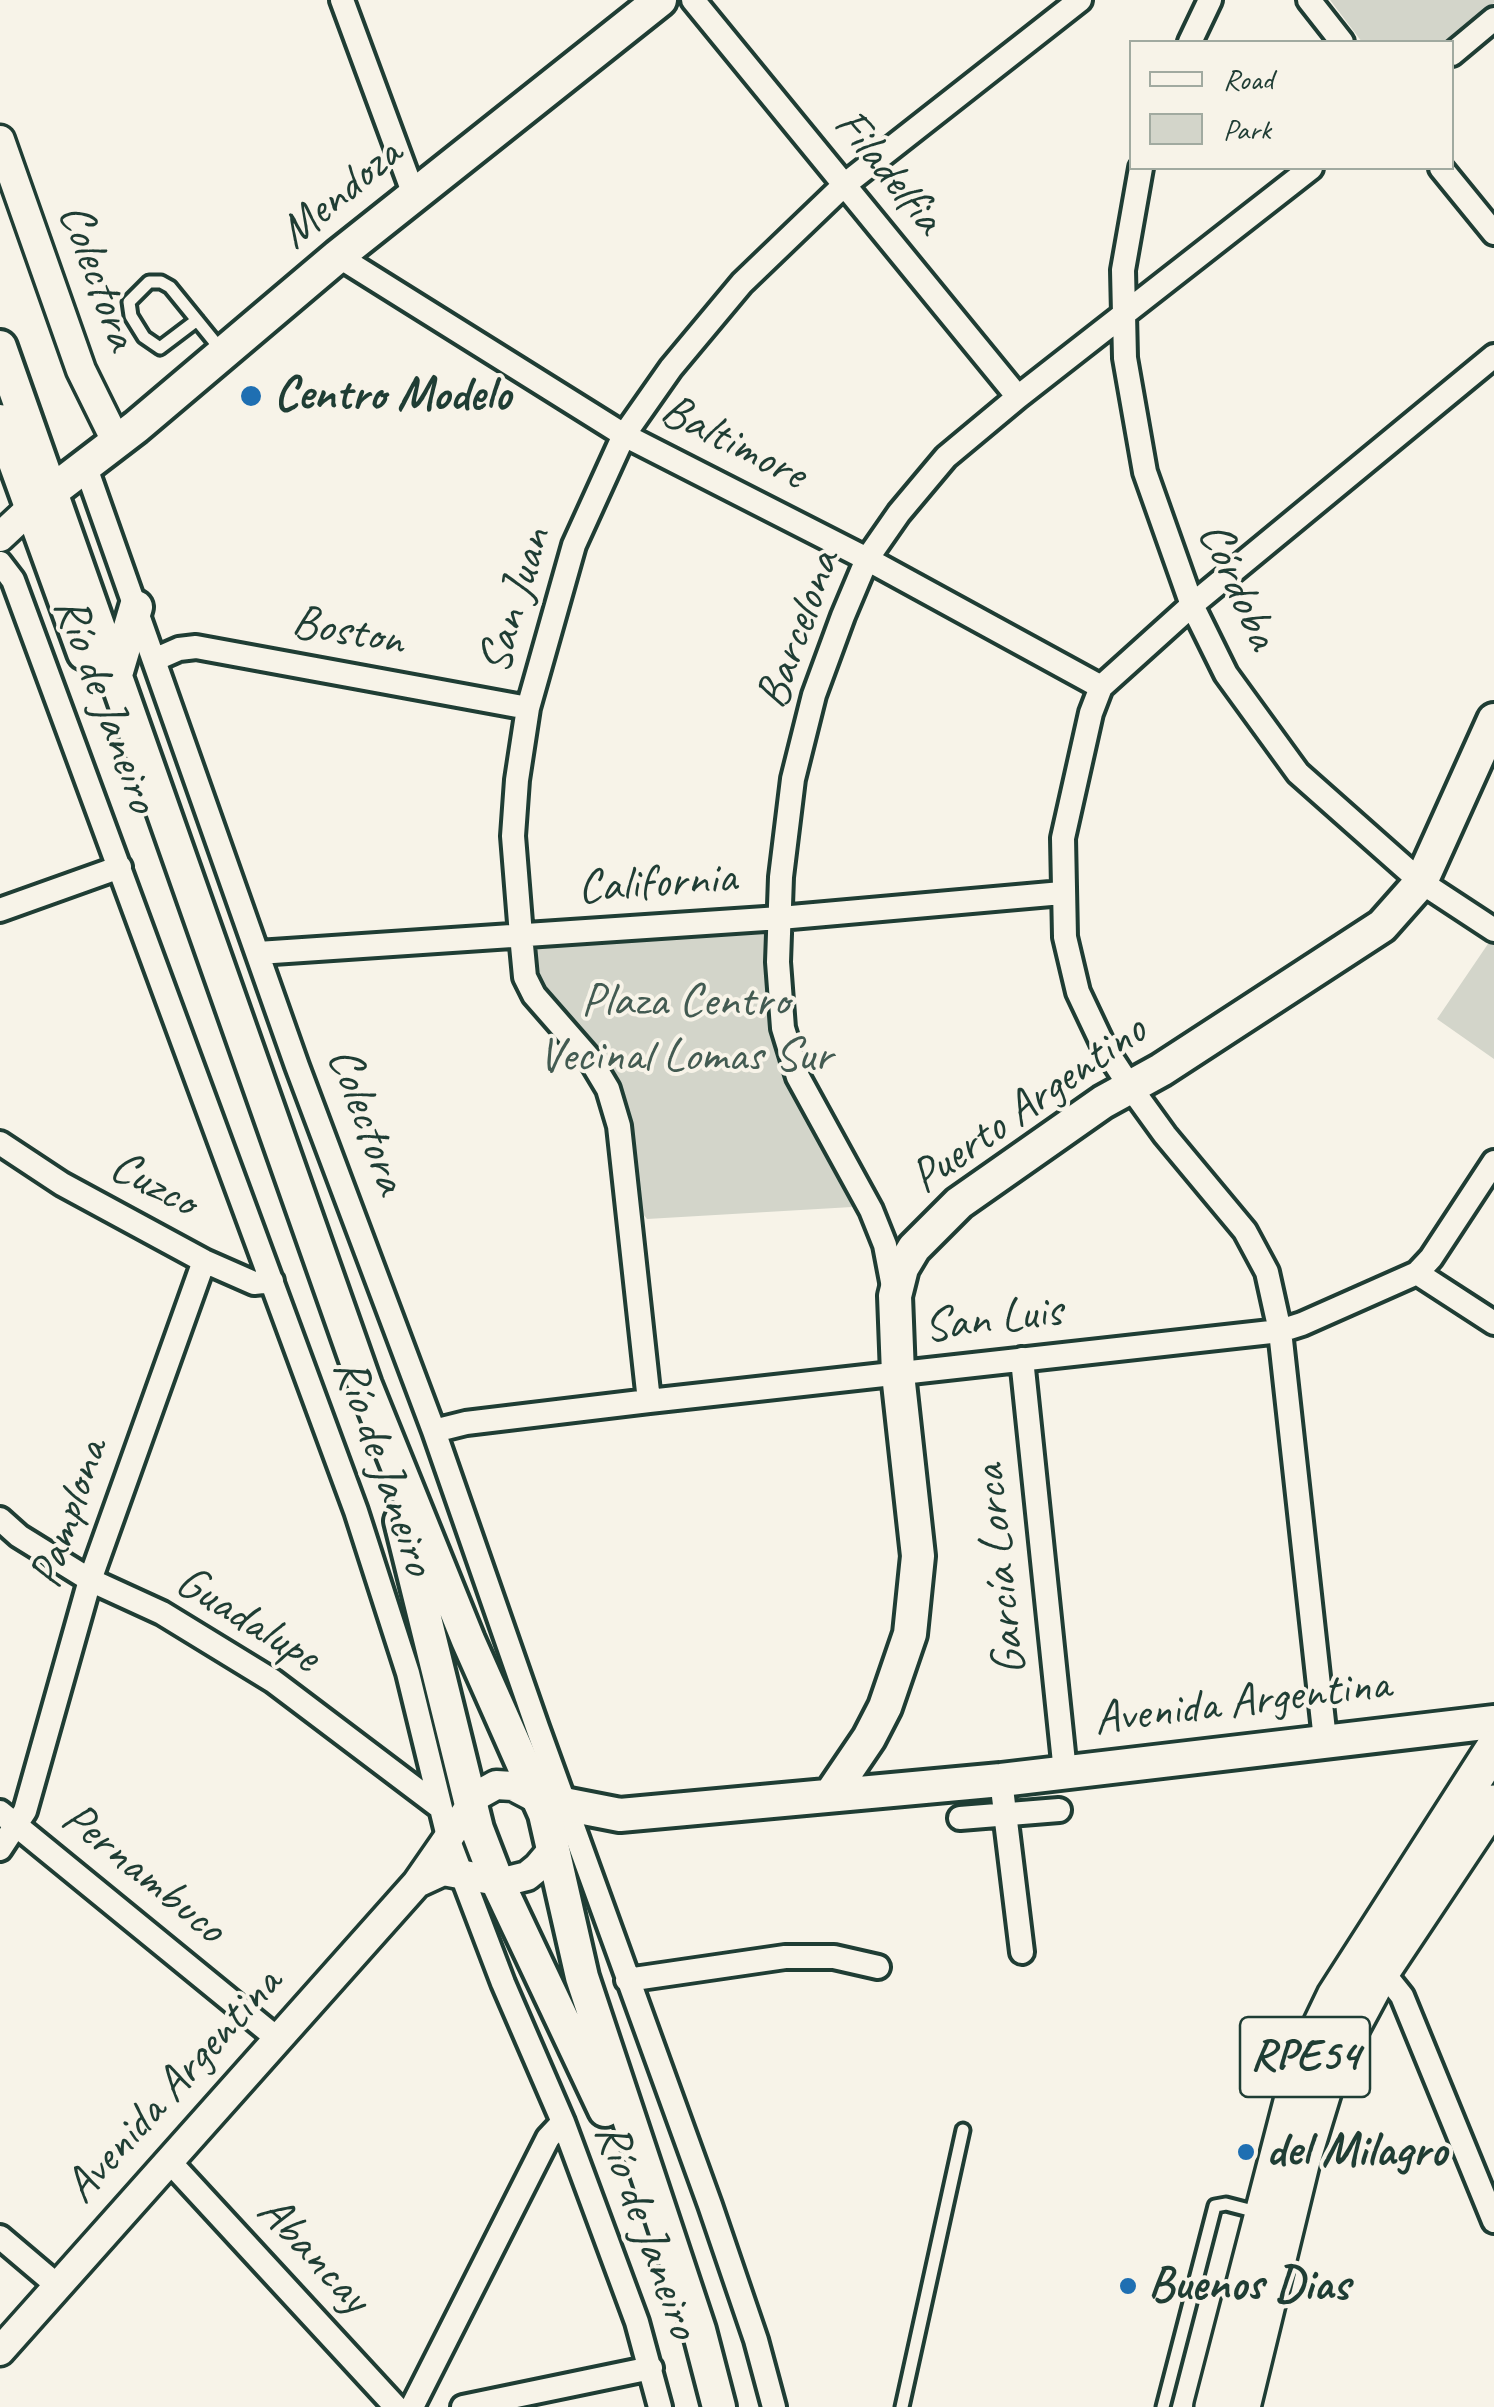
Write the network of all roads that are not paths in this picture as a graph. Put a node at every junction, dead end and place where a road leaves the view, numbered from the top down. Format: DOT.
graph roads {
  1 [pos="342,0"];
  2 [pos="660,0"];
  3 [pos="694,0"];
  4 [pos="1080,0"];
  5 [pos="1210,0"];
  6 [pos="1309,0"];
  7 [pos="1494,19"];
  8 [pos="1191,40"];
  9 [pos="1340,40"];
  10 [pos="1454,52"];
  11 [pos="0,140"];
  12 [pos="1141,170"];
  13 [pos="1308,170"];
  14 [pos="1443,170"];
  15 [pos="844,186"];
  16 [pos="414,195"];
  17 [pos="1494,233"];
  18 [pos="338,256"];
  19 [pos="1124,316"];
  20 [pos="196,320"];
  21 [pos="0,347"];
  22 [pos="225,354"];
  23 [pos="1494,356"];
  24 [pos="1018,397"];
  25 [pos="0,421"];
  26 [pos="624,435"];
  27 [pos="116,441"];
  28 [pos="86,465"];
  29 [pos="41,500"];
  30 [pos="0,536"];
  31 [pos="867,559"];
  32 [pos="0,563"];
  33 [pos="1192,605"];
  34 [pos="136,606"];
  35 [pos="154,660"];
  36 [pos="115,678"];
  37 [pos="1101,688"];
  38 [pos="528,708"];
  39 [pos="1494,720"];
  40 [pos="120,867"];
  41 [pos="1420,882"];
  42 [pos="1062,894"];
  43 [pos="0,910"];
  44 [pos="780,918"];
  45 [pos="1494,930"];
  46 [pos="521,935"];
  47 [pos="258,953"];
  48 [pos="1131,1088"];
  49 [pos="0,1144"];
  50 [pos="1494,1162"];
  51 [pos="204,1261"];
  52 [pos="1416,1273"];
  53 [pos="272,1281"];
  54 [pos="895,1296"];
  55 [pos="1494,1323"];
  56 [pos="1280,1330"];
  57 [pos="1022,1359"];
  58 [pos="898,1374"];
  59 [pos="649,1400"];
  60 [pos="434,1431"];
  61 [pos="0,1519"];
  62 [pos="90,1580"];
  63 [pos="1494,1722"];
  64 [pos="1325,1740"];
  65 [pos="1494,1748"];
  66 [pos="1065,1772"];
  67 [pos="1001,1780"];
  68 [pos="831,1794"];
  69 [pos="1494,1803"];
  70 [pos="455,1806"];
  71 [pos="1059,1810"];
  72 [pos="1006,1814"];
  73 [pos="960,1818"];
  74 [pos="9,1819"];
  75 [pos="558,1822"];
  76 [pos="449,1841"];
  77 [pos="0,1850"];
  78 [pos="462,1873"];
  79 [pos="497,1881"];
  80 [pos="417,1883"];
  81 [pos="1022,1952"];
  82 [pos="878,1967"];
  83 [pos="1382,1971"];
  84 [pos="627,1980"];
  85 [pos="279,2040"];
  86 [pos="563,2122"];
  87 [pos="964,2130"];
  88 [pos="168,2161"];
  89 [pos="1261,2213"];
  90 [pos="1494,2221"];
  91 [pos="0,2237"];
  92 [pos="59,2287"];
  93 [pos="700,2330"];
  94 [pos="0,2351"];
  95 [pos="651,2368"];
  96 [pos="396,2407"];
  97 [pos="412,2407"];
  98 [pos="463,2407"];
  99 [pos="660,2407"];
  100 [pos="718,2407"];
  101 [pos="774,2407"];
  102 [pos="902,2407"];
  103 [pos="1163,2407"];
  104 [pos="1213,2407"];
  105 [pos="1242,2407"];
  1 -- 16 [label="street"];
  2 -- 16 [label="main road, Mendoza"];
  3 -- 15 [label="street, Filadelfia"];
  4 -- 15 [label="street, San Juan"];
  5 -- 8 [label="street"];
  6 -- 9 [label="street"];
  7 -- 10 [label="street"];
  11 -- 27 [label="street, Colectora"];
  12 -- 19 [label="street, Córdoba"];
  13 -- 19 [label="street, Barcelona"];
  14 -- 17 [label="street"];
  15 -- 24 [label="street, Filadelfia"];
  15 -- 26 [label="street, San Juan"];
  16 -- 18 [label="main road, Mendoza"];
  18 -- 22 [label="main road, Mendoza"];
  18 -- 26 [label="street, Baltimore"];
  19 -- 24 [label="street, Barcelona"];
  19 -- 33 [label="street, Córdoba"];
  20 -- 20 [label="lane"];
  20 -- 22 [label="lane"];
  21 -- 29 [label="main road"];
  22 -- 27 [label="main road, Mendoza"];
  23 -- 33 [label="street"];
  24 -- 31 [label="street, Barcelona"];
  25 -- 29 [label="main road"];
  26 -- 31 [label="street, Baltimore"];
  26 -- 38 [label="street, San Juan"];
  27 -- 28 [label="main road, Mendoza"];
  28 -- 29 [label="main road, Mendoza"];
  28 -- 34 [label="street, Colectora"];
  29 -- 30 [label="street"];
  29 -- 36 [label="main road"];
  29 -- 70 [label="main road"];
  31 -- 37 [label="street, Baltimore"];
  31 -- 44 [label="street, Barcelona"];
  32 -- 40 [label="street, Río de Janeiro"];
  33 -- 37 [label="street"];
  33 -- 41 [label="street, Córdoba"];
  34 -- 35 [label="street, Colectora"];
  34 -- 36 [label="main road"];
  35 -- 38 [label="street, Boston"];
  35 -- 47 [label="street, Colectora"];
  36 -- 75 [label="main road"];
  37 -- 42 [label="street"];
  38 -- 46 [label="street, San Juan"];
  39 -- 41 [label="main road, Puerto Argentino"];
  40 -- 43 [label="street"];
  40 -- 53 [label="street, Río de Janeiro"];
  41 -- 45 [label="street, Córdoba"];
  41 -- 48 [label="main road, Puerto Argentino"];
  42 -- 44 [label="street, California"];
  42 -- 48 [label="street"];
  44 -- 46 [label="street, California"];
  44 -- 54 [label="street, Barcelona"];
  46 -- 47 [label="street, California"];
  46 -- 59 [label="street, San Juan"];
  47 -- 60 [label="street, Colectora"];
  48 -- 54 [label="main road, Puerto Argentino"];
  48 -- 56 [label="street"];
  49 -- 51 [label="street, Cuzco"];
  50 -- 52 [label="street, San Luis"];
  51 -- 53 [label="street, Cuzco"];
  51 -- 62 [label="street, Pamplona"];
  52 -- 55 [label="street"];
  52 -- 56 [label="street, San Luis"];
  53 -- 70 [label="street, Río de Janeiro"];
  54 -- 58 [label="main road, Puerto Argentino"];
  56 -- 57 [label="street, San Luis"];
  56 -- 64 [label="street"];
  57 -- 58 [label="street, San Luis"];
  57 -- 66 [label="street, García Lorca"];
  58 -- 59 [label="street, San Luis"];
  58 -- 68 [label="main road, Puerto Argentino"];
  59 -- 60 [label="street, San Luis"];
  60 -- 75 [label="street, Colectora"];
  61 -- 62 [label="street, Guadalupe"];
  62 -- 70 [label="street, Guadalupe"];
  62 -- 74 [label="street, Pamplona"];
  63 -- 64 [label="main road, Avenida Argentina"];
  64 -- 66 [label="main road, Avenida Argentina"];
  65 -- 89 [label="main road, RPE54"];
  66 -- 67 [label="main road, Avenida Argentina"];
  67 -- 68 [label="main road, Avenida Argentina"];
  67 -- 72 [label="street"];
  68 -- 75 [label="main road, Avenida Argentina"];
  69 -- 83 [label="main road, RPE54"];
  70 -- 75 [label="street"];
  70 -- 76 [label="street, Avenida Argentina"];
  70 -- 79 [label="main road"];
  71 -- 72 [label="street"];
  72 -- 73 [label="street"];
  72 -- 81 [label="street"];
  74 -- 77 [label="street, Pamplona"];
  74 -- 85 [label="street, Pernambuco"];
  75 -- 79 [label="street"];
  75 -- 84 [label="street, Río de Janeiro"];
  75 -- 93 [label="main road"];
  76 -- 78 [label="street, Río de Janeiro"];
  76 -- 80 [label="street, Avenida Argentina"];
  78 -- 79 [label="street"];
  78 -- 80 [label="street"];
  78 -- 86 [label="street, Río de Janeiro"];
  79 -- 93 [label="main road"];
  80 -- 85 [label="street, Avenida Argentina"];
  82 -- 84 [label="street"];
  83 -- 90 [label="street"];
  83 -- 105 [label="main road, RPE54"];
  84 -- 101 [label="street, Río de Janeiro"];
  85 -- 88 [label="street, Avenida Argentina"];
  86 -- 95 [label="street, Río de Janeiro"];
  86 -- 97 [label="street"];
  87 -- 102 [label="lane"];
  88 -- 92 [label="street, Avenida Argentina"];
  88 -- 96 [label="street, Abancay"];
  89 -- 103 [label="lane"];
  89 -- 104 [label="main road, RPE54"];
  91 -- 92 [label="street"];
  92 -- 94 [label="street, Avenida Argentina"];
  93 -- 100 [label="main road"];
  95 -- 98 [label="street"];
  95 -- 99 [label="street, Río de Janeiro"];
}
